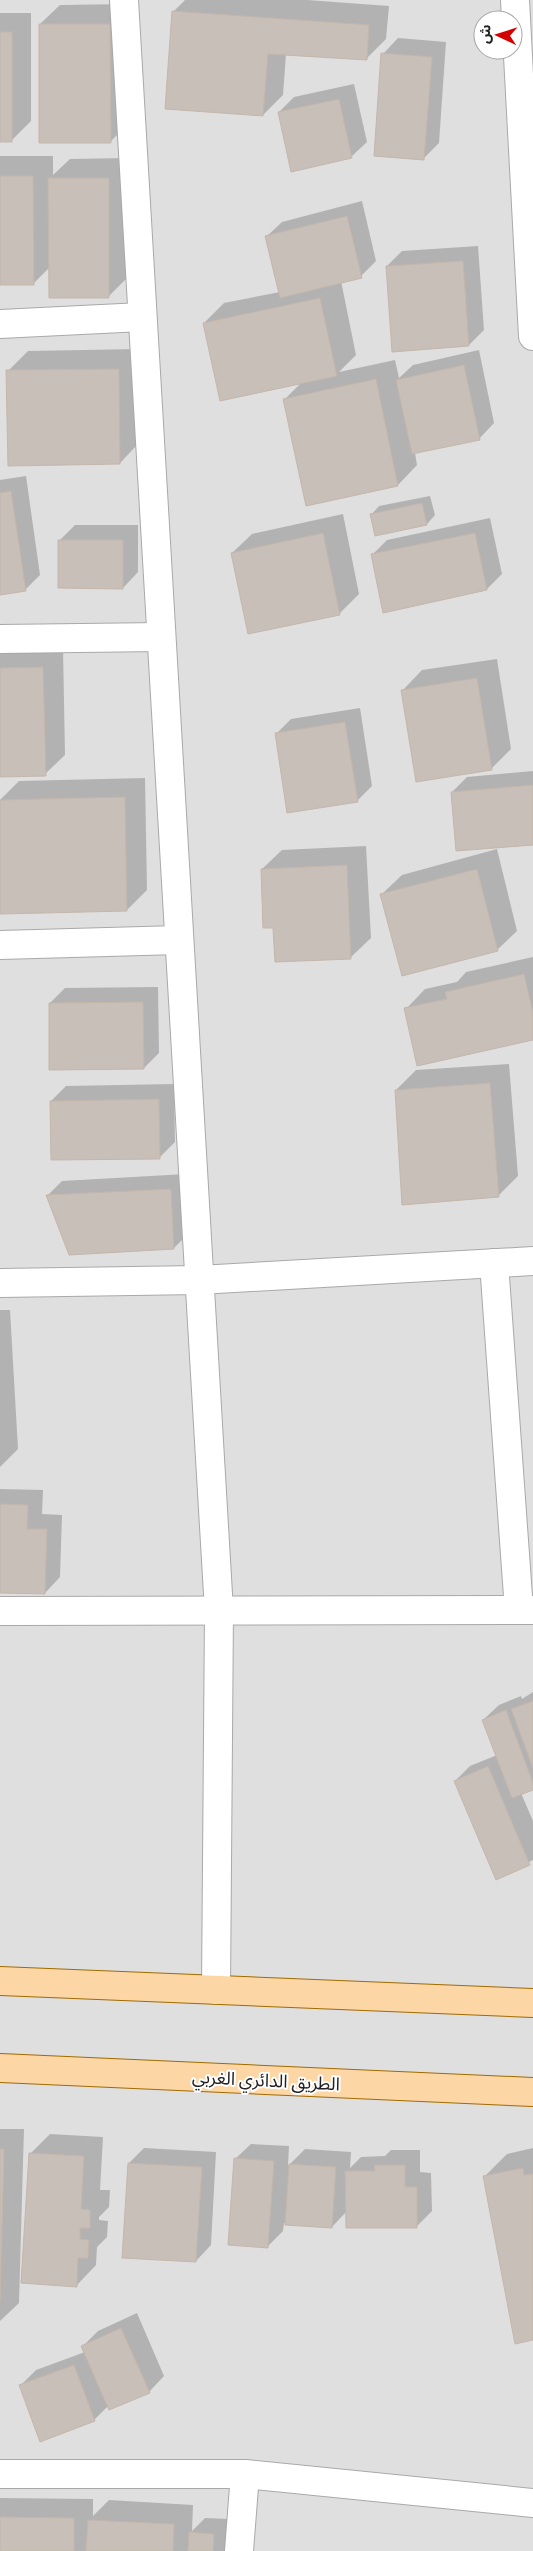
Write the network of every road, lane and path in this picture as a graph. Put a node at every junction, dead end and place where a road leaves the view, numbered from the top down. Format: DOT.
graph roads {
  1 [pos="124,0"];
  2 [pos="515,0"];
  3 [pos="142,317"];
  4 [pos="0,324"];
  5 [pos="533,336"];
  6 [pos="161,637"];
  7 [pos="0,639"];
  8 [pos="179,940"];
  9 [pos="0,945"];
  10 [pos="533,1261"];
  11 [pos="494,1263"];
  12 [pos="199,1280"];
  13 [pos="0,1283"];
  14 [pos="526,1610"];
  15 [pos="0,1611"];
  16 [pos="219,1611"];
  17 [pos="0,1981"];
  18 [pos="216,1990"];
  19 [pos="533,2002"];
  20 [pos="0,2068"];
  21 [pos="533,2092"];
  22 [pos="0,2474"];
  23 [pos="245,2474"];
  24 [pos="533,2503"];
  25 [pos="240,2551"];
  1 -- 3 [label="street"];
  2 -- 5 [label="street"];
  3 -- 4 [label="street"];
  3 -- 6 [label="street"];
  6 -- 7 [label="street"];
  6 -- 8 [label="street"];
  8 -- 9 [label="street"];
  8 -- 12 [label="street"];
  10 -- 11 [label="street"];
  11 -- 12 [label="street"];
  11 -- 14 [label="street"];
  12 -- 13 [label="street"];
  12 -- 16 [label="street"];
  14 -- 16 [label="street"];
  15 -- 16 [label="street"];
  16 -- 18 [label="street"];
  17 -- 18 [label="main road"];
  18 -- 19 [label="main road"];
  20 -- 21 [label="main road, الطريق الدائري الغربي"];
  22 -- 23 [label="street"];
  23 -- 24 [label="street"];
  23 -- 25 [label="street"];
}
